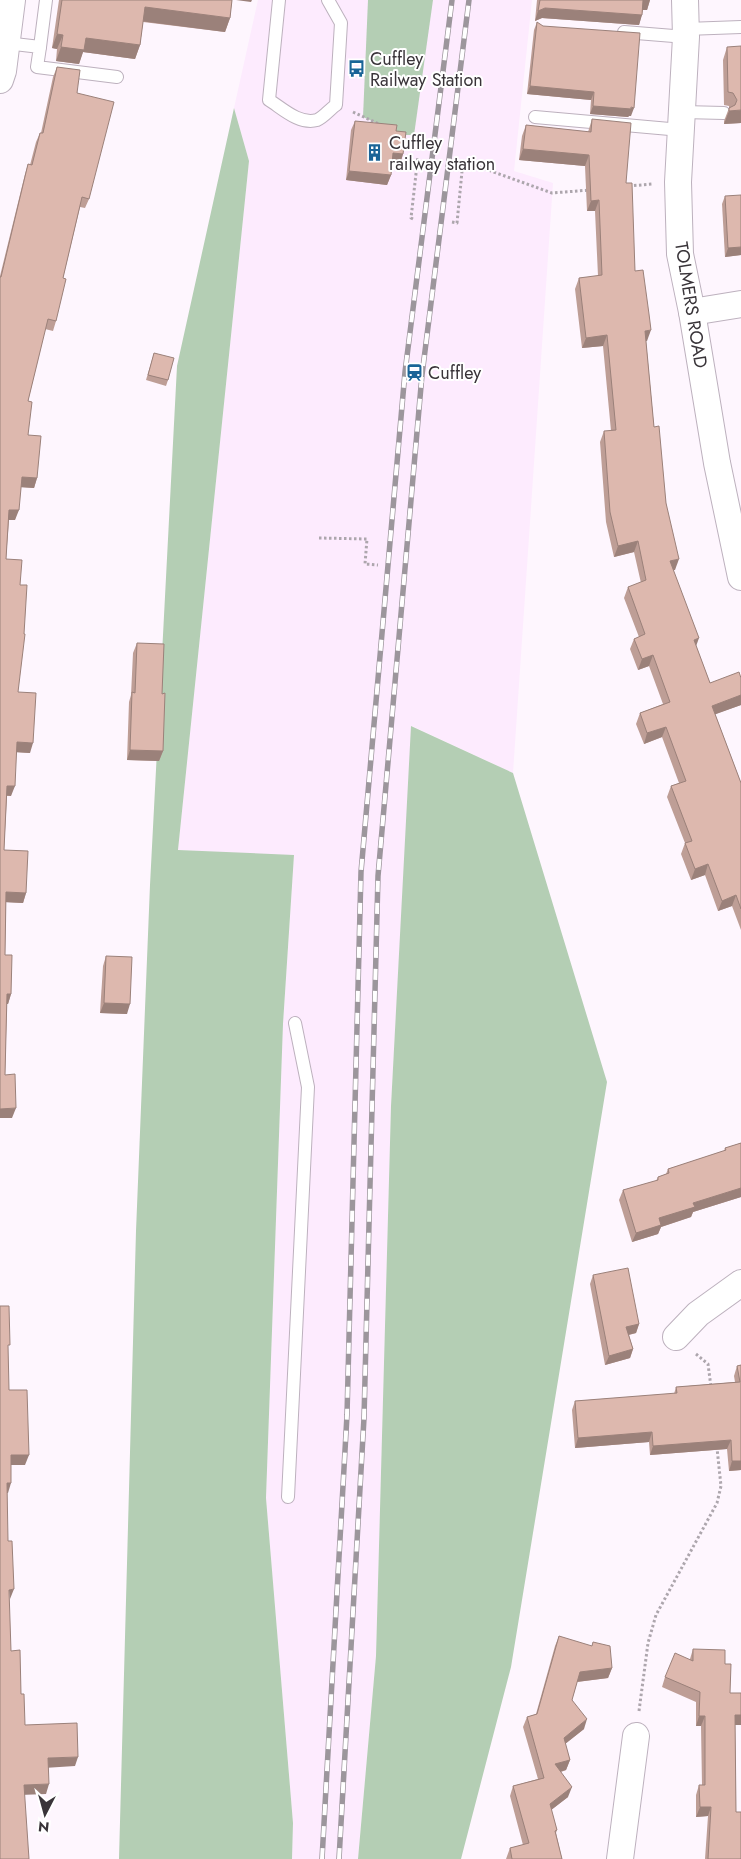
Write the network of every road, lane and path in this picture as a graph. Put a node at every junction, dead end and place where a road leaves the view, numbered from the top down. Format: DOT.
graph roads {
  1 [pos="12,0"];
  2 [pos="46,0"];
  3 [pos="279,0"];
  4 [pos="328,0"];
  5 [pos="685,0"];
  6 [pos="741,27"];
  7 [pos="608,31"];
  8 [pos="686,33"];
  9 [pos="6,43"];
  10 [pos="40,47"];
  11 [pos="118,77"];
  12 [pos="0,80"];
  13 [pos="724,113"];
  14 [pos="536,117"];
  15 [pos="682,121"];
  16 [pos="418,156"];
  17 [pos="678,182"];
  18 [pos="620,187"];
  19 [pos="590,190"];
  20 [pos="413,219"];
  21 [pos="452,222"];
  22 [pos="741,304"];
  23 [pos="692,312"];
  24 [pos="319,538"];
  25 [pos="378,565"];
  26 [pos="741,577"];
  27 [pos="295,1022"];
  28 [pos="741,1284"];
  29 [pos="676,1337"];
  30 [pos="711,1392"];
  31 [pos="716,1439"];
  32 [pos="288,1497"];
  33 [pos="636,1736"];
  34 [pos="620,1859"];
  1 -- 9 [label="street"];
  2 -- 10 [label="lane"];
  3 -- 4 [label="lane"];
  5 -- 8 [label="street, TOLMERS ROAD"];
  6 -- 8 [label="lane"];
  7 -- 8 [label="lane"];
  8 -- 15 [label="street, TOLMERS ROAD"];
  9 -- 10 [label="lane"];
  9 -- 12 [label="street"];
  10 -- 11 [label="lane"];
  13 -- 15 [label="lane"];
  14 -- 15 [label="lane"];
  15 -- 17 [label="street, TOLMERS ROAD"];
  16 -- 20 [label="path"];
  17 -- 18 [label="path"];
  17 -- 23 [label="street, TOLMERS ROAD"];
  19 -- 21 [label="path"];
  22 -- 23 [label="street"];
  23 -- 26 [label="street, TOLMERS ROAD"];
  24 -- 25 [label="path"];
  27 -- 32 [label="lane"];
  28 -- 29 [label="street"];
  29 -- 30 [label="path"];
  31 -- 33 [label="path"];
  33 -- 34 [label="street"];
}
